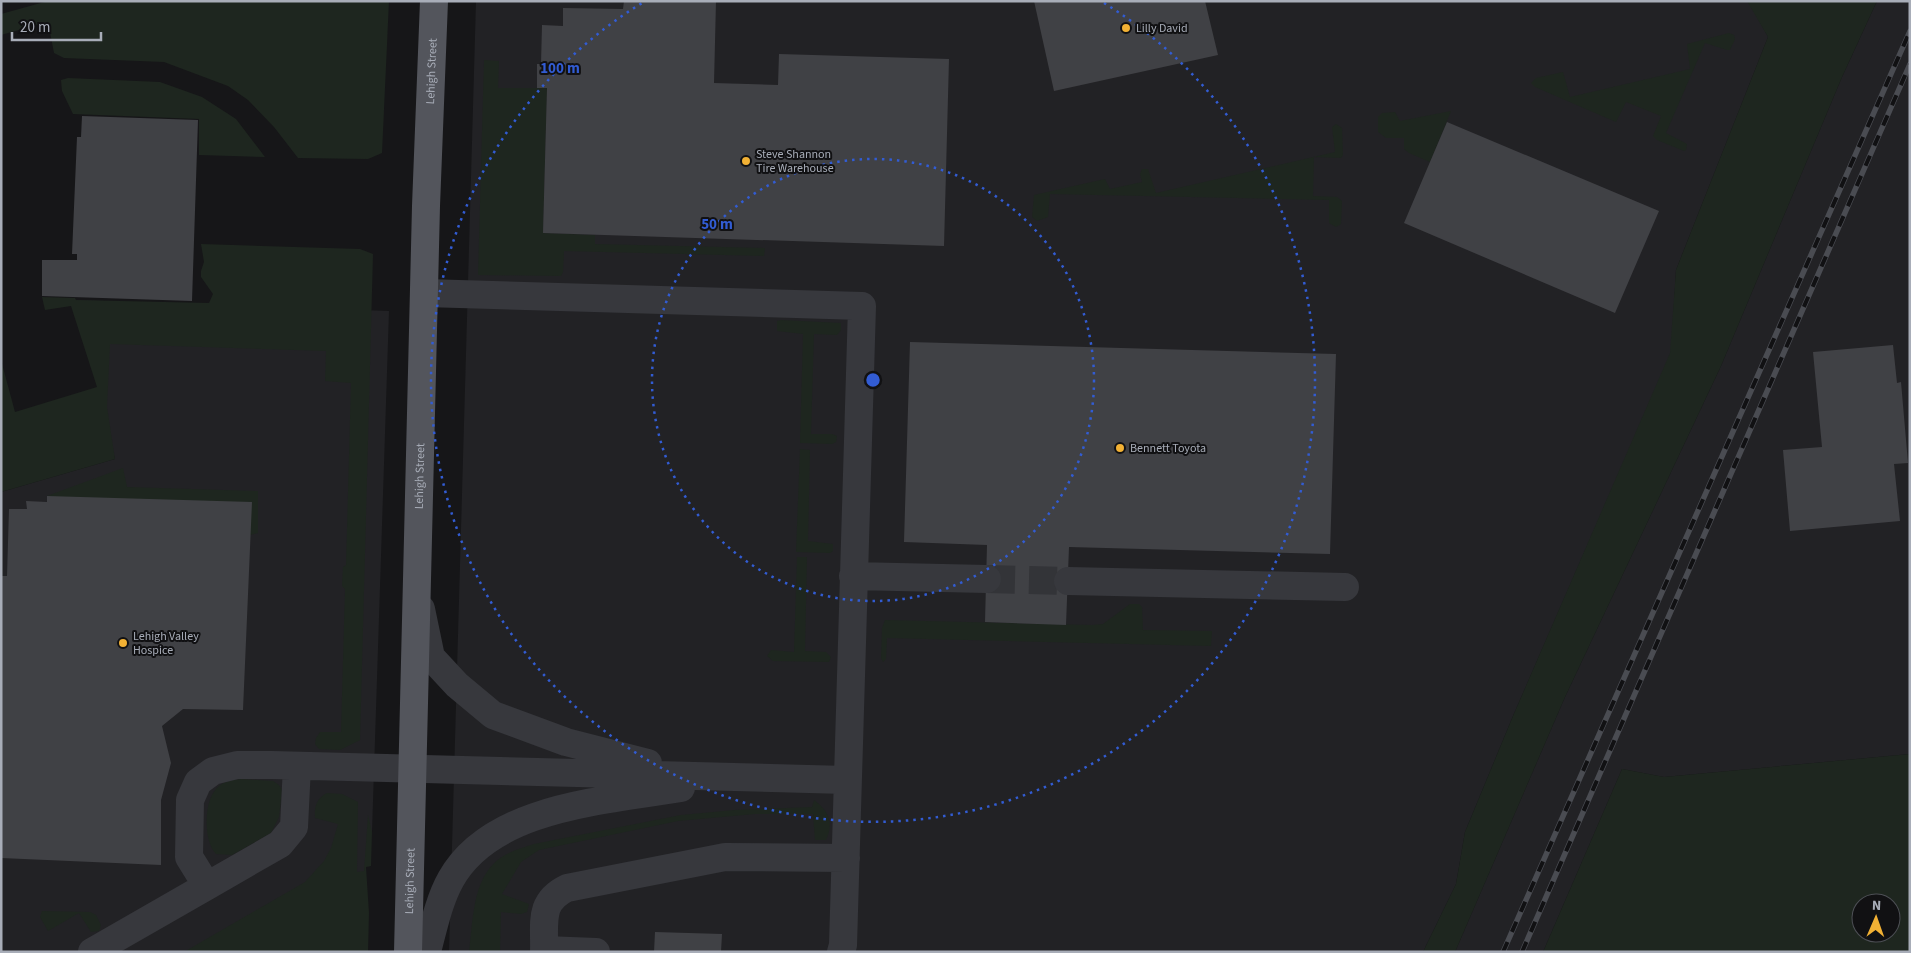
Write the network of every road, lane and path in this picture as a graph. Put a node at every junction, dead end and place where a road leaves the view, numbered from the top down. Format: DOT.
graph roads {
  1 [pos="434,1"];
  2 [pos="425,292"];
  3 [pos="853,576"];
  4 [pos="987,579"];
  5 [pos="1068,581"];
  6 [pos="1346,587"];
  7 [pos="418,590"];
  8 [pos="297,766"];
  9 [pos="412,770"];
  10 [pos="746,777"];
  11 [pos="846,780"];
  12 [pos="846,858"];
  13 [pos="208,886"];
  14 [pos="544,951"];
  15 [pos="92,952"];
  16 [pos="408,952"];
  17 [pos="427,952"];
  18 [pos="596,952"];
  19 [pos="841,952"];
  1 -- 2 [label="main road, Lehigh Street"];
  2 -- 3 [label="lane"];
  2 -- 7 [label="main road, Lehigh Street"];
  3 -- 4 [label="lane"];
  3 -- 11 [label="lane"];
  5 -- 6 [label="lane"];
  7 -- 9 [label="main road, Lehigh Street"];
  7 -- 10 [label="lane"];
  8 -- 9 [label="lane"];
  8 -- 13 [label="lane"];
  8 -- 13 [label="lane"];
  9 -- 10 [label="lane"];
  9 -- 16 [label="main road, Lehigh Street"];
  10 -- 11 [label="lane"];
  10 -- 17 [label="lane"];
  11 -- 12 [label="lane"];
  12 -- 14 [label="lane"];
  12 -- 19 [label="lane"];
  13 -- 15 [label="lane"];
  14 -- 18 [label="lane"];
}
